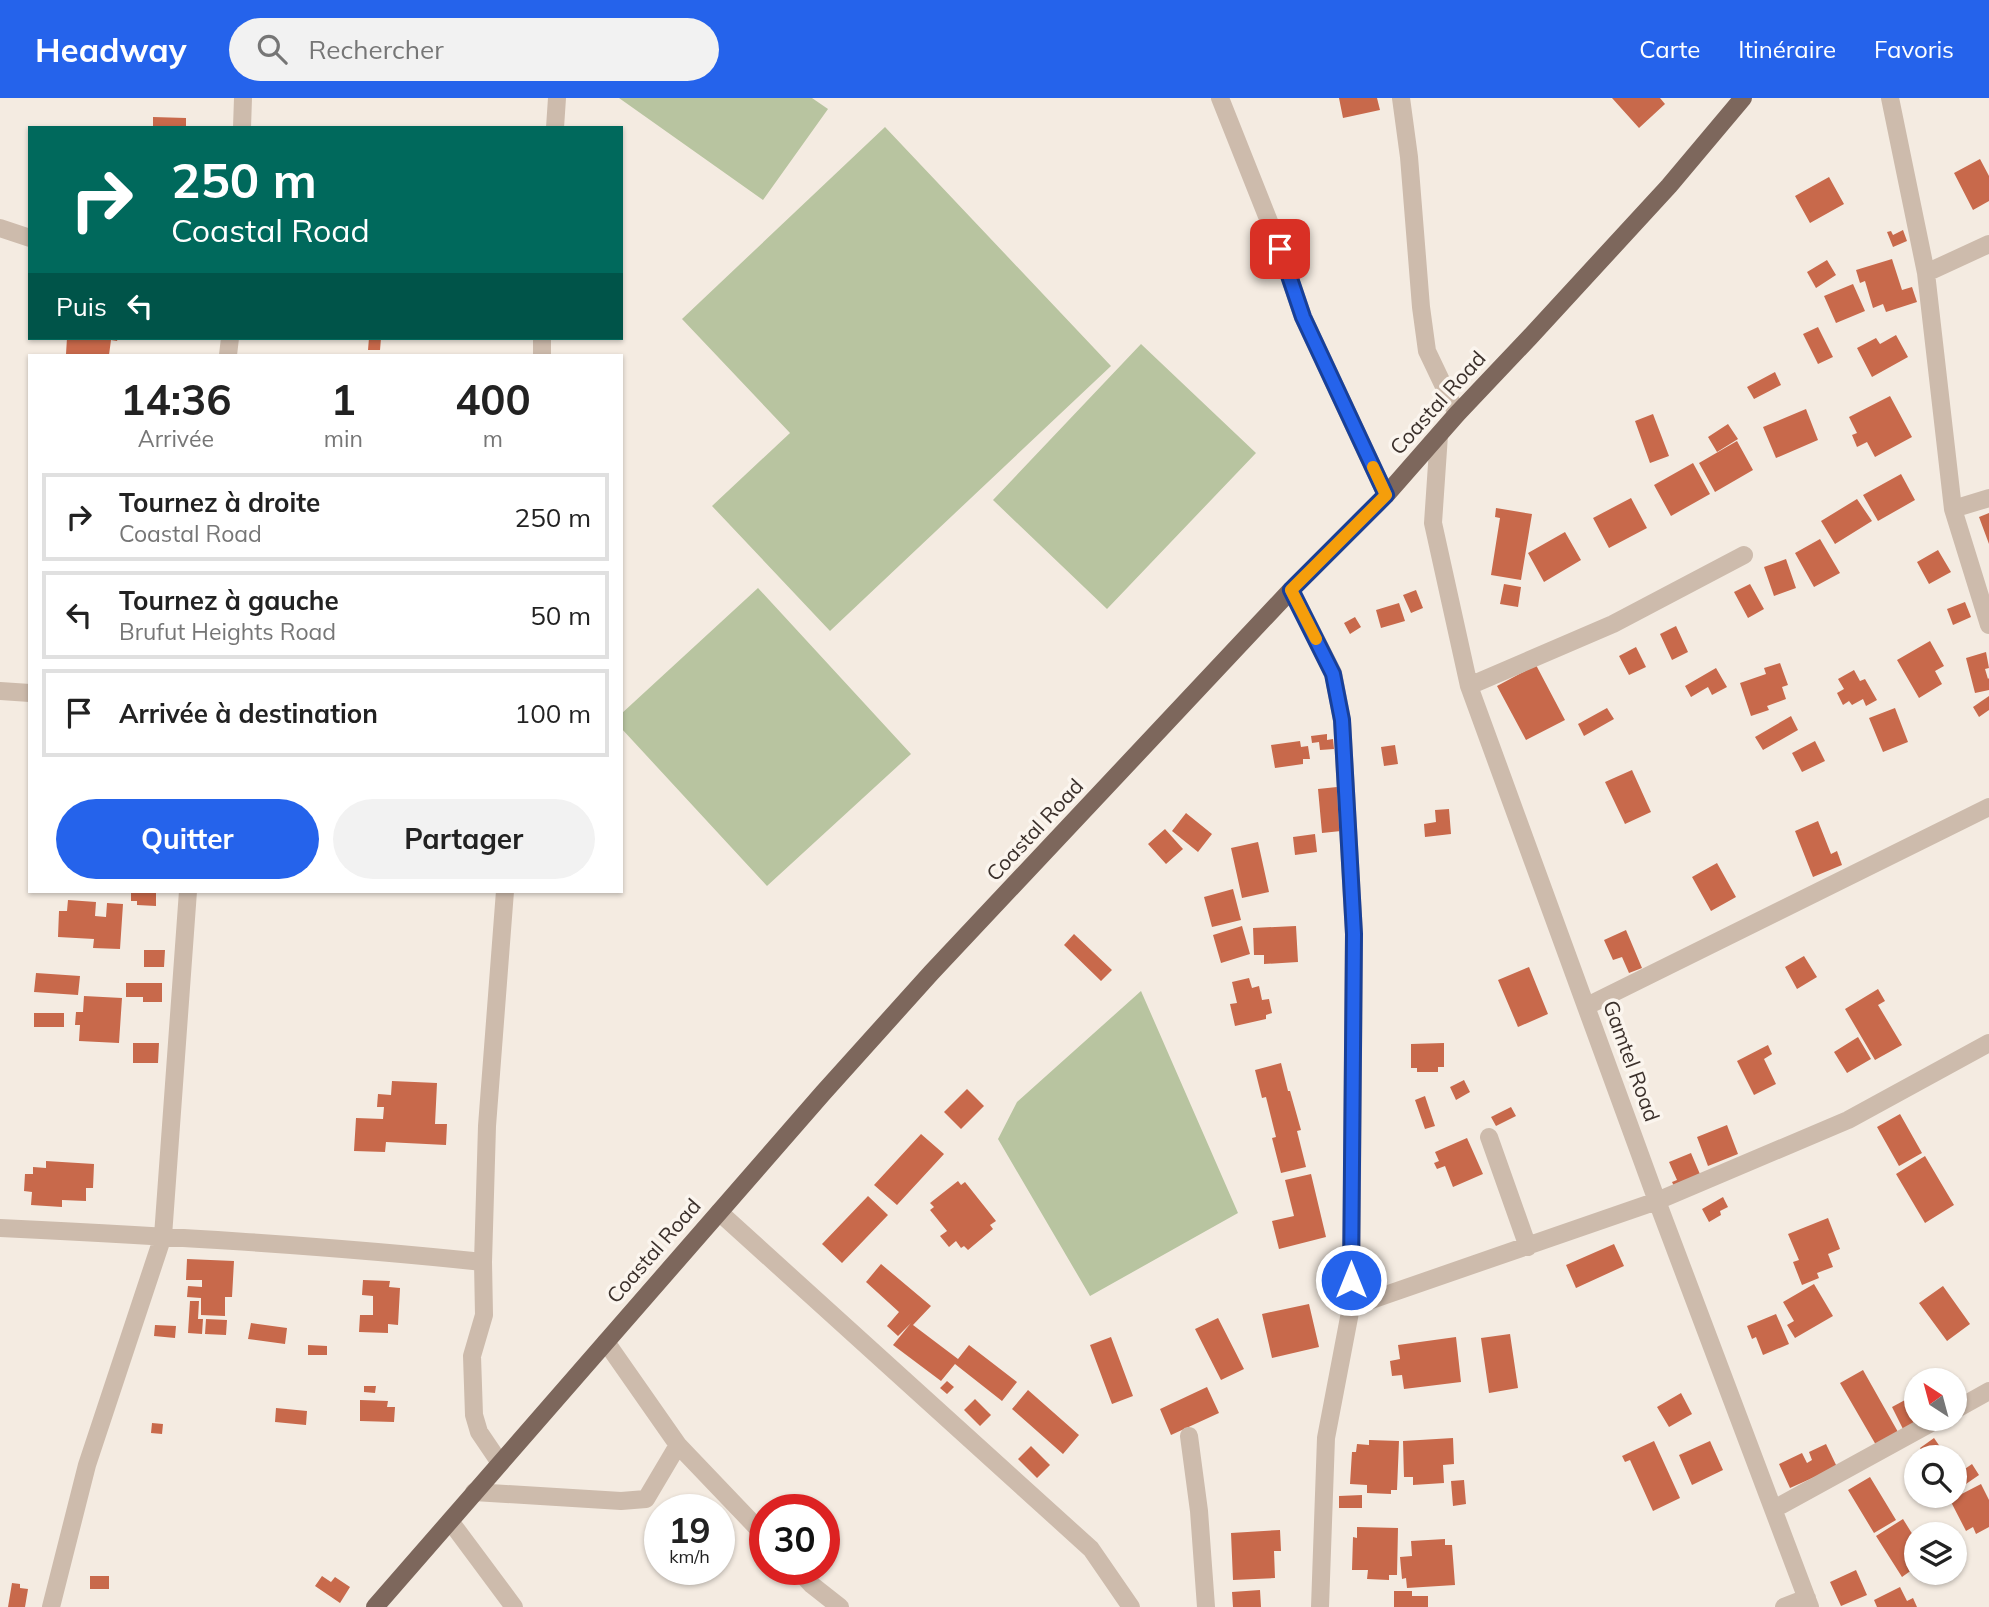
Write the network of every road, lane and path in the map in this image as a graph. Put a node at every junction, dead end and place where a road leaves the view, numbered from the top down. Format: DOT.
graph roads {
  1 [pos="243,98"];
  2 [pos="557,98"];
  3 [pos="1220,98"];
  4 [pos="1401,98"];
  5 [pos="1743,98"];
  6 [pos="1891,98"];
  7 [pos="242,126"];
  8 [pos="555,126"];
  9 [pos="0,228"];
  10 [pos="28,237"];
  11 [pos="1989,244"];
  12 [pos="1926,273"];
  13 [pos="1457,414"];
  14 [pos="1439,435"];
  15 [pos="1386,495"];
  16 [pos="1989,498"];
  17 [pos="1953,509"];
  18 [pos="1744,555"];
  19 [pos="1291,590"];
  20 [pos="1989,625"];
  21 [pos="1469,686"];
  22 [pos="0,691"];
  23 [pos="28,693"];
  24 [pos="1989,807"];
  25 [pos="188,893"];
  26 [pos="505,893"];
  27 [pos="1587,1006"];
  28 [pos="1989,1043"];
  29 [pos="1489,1136"];
  30 [pos="1657,1201"];
  31 [pos="719,1212"];
  32 [pos="0,1227"];
  33 [pos="163,1236"];
  34 [pos="1528,1247"];
  35 [pos="483,1262"];
  36 [pos="1351,1307"];
  37 [pos="606,1342"];
  38 [pos="1989,1391"];
  39 [pos="1967,1403"];
  40 [pos="1914,1432"];
  41 [pos="1189,1436"];
  42 [pos="678,1445"];
  43 [pos="500,1463"];
  44 [pos="474,1493"];
  45 [pos="1774,1509"];
  46 [pos="749,1519"];
  47 [pos="450,1521"];
  48 [pos="812,1585"];
  49 [pos="1808,1602"];
  50 [pos="51,1607"];
  51 [pos="375,1607"];
  52 [pos="514,1607"];
  53 [pos="840,1607"];
  54 [pos="1131,1607"];
  55 [pos="1206,1607"];
  56 [pos="1320,1607"];
  57 [pos="1784,1607"];
  1 -- 7 [label="street"];
  2 -- 8 [label="street"];
  3 -- 15 [label="street"];
  4 -- 13 [label="street"];
  5 -- 13 [label="main road, Coastal Road"];
  6 -- 12 [label="street"];
  9 -- 10 [label="street"];
  11 -- 12 [label="street"];
  12 -- 17 [label="street"];
  13 -- 14 [label="main road, Coastal Road"];
  14 -- 15 [label="main road, Coastal Road"];
  14 -- 21 [label="street, Gamtel Road"];
  15 -- 19 [label="main road, Coastal Road"];
  16 -- 17 [label="street"];
  17 -- 20 [label="street"];
  18 -- 21 [label="street"];
  19 -- 31 [label="main road, Coastal Road"];
  19 -- 36 [label="street"];
  21 -- 27 [label="street, Gamtel Road"];
  22 -- 23 [label="street"];
  24 -- 27 [label="street"];
  25 -- 33 [label="street"];
  26 -- 35 [label="street"];
  27 -- 30 [label="street, Gamtel Road"];
  28 -- 30 [label="street"];
  29 -- 34 [label="street"];
  30 -- 34 [label="street"];
  30 -- 45 [label="street, Gamtel Road"];
  31 -- 37 [label="main road, Coastal Road"];
  31 -- 54 [label="street"];
  32 -- 33 [label="street"];
  33 -- 35 [label="street"];
  33 -- 50 [label="street"];
  34 -- 36 [label="street"];
  35 -- 43 [label="street"];
  36 -- 56 [label="street"];
  37 -- 42 [label="street"];
  37 -- 43 [label="main road, Coastal Road"];
  38 -- 39 [label="street"];
  40 -- 45 [label="street"];
  41 -- 55 [label="street"];
  42 -- 44 [label="street"];
  42 -- 46 [label="street"];
  43 -- 44 [label="main road, Coastal Road"];
  44 -- 47 [label="main road, Coastal Road"];
  45 -- 49 [label="street, Gamtel Road"];
  47 -- 51 [label="main road, Coastal Road"];
  47 -- 52 [label="street"];
  48 -- 53 [label="street"];
  49 -- 57 [label="street"];
}
